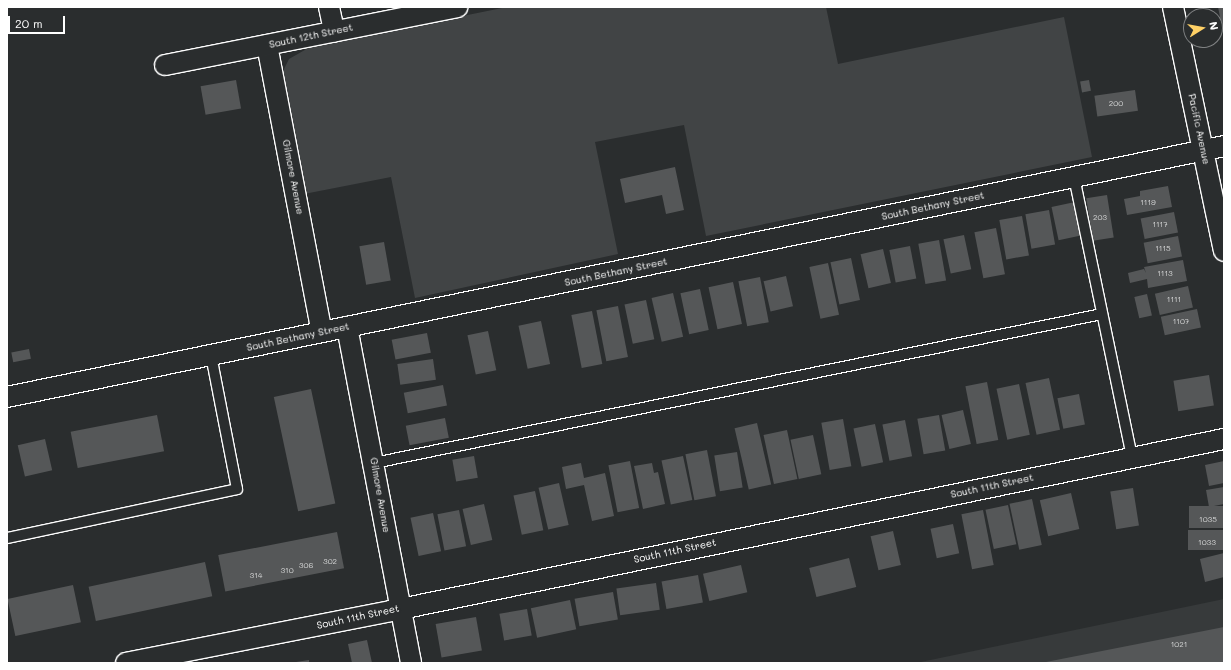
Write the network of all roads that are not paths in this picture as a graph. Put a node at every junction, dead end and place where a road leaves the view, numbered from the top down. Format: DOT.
graph roads {
  1 [pos="329,7"];
  2 [pos="457,7"];
  3 [pos="1173,7"];
  4 [pos="334,30"];
  5 [pos="267,45"];
  6 [pos="165,65"];
  7 [pos="1224,146"];
  8 [pos="1204,150"];
  9 [pos="1074,177"];
  10 [pos="1224,251"];
  11 [pos="1102,314"];
  12 [pos="347,327"];
  13 [pos="322,332"];
  14 [pos="211,355"];
  15 [pos="7,397"];
  16 [pos="1224,439"];
  17 [pos="1132,457"];
  18 [pos="374,463"];
  19 [pos="7,538"];
  20 [pos="400,607"];
  21 [pos="126,663"];
  22 [pos="411,663"];
  1 -- 4 [label="street"];
  2 -- 4 [label="street, South 12th Street"];
  3 -- 8 [label="street, Pacific Avenue"];
  4 -- 5 [label="street, South 12th Street"];
  5 -- 6 [label="street, South 12th Street"];
  5 -- 13 [label="street, Gilmore Avenue"];
  7 -- 8 [label="street, South Bethany Street"];
  8 -- 9 [label="street, South Bethany Street"];
  8 -- 10 [label="street, Pacific Avenue"];
  9 -- 11 [label="lane"];
  9 -- 12 [label="street, South Bethany Street"];
  11 -- 17 [label="lane"];
  11 -- 18 [label="lane"];
  12 -- 13 [label="street, South Bethany Street"];
  12 -- 18 [label="street, Gilmore Avenue"];
  13 -- 14 [label="street, South Bethany Street"];
  14 -- 15 [label="street, South Bethany Street"];
  14 -- 19 [label="lane"];
  16 -- 17 [label="street, South 11th Street"];
  17 -- 20 [label="street, South 11th Street"];
  18 -- 20 [label="street, Gilmore Avenue"];
  20 -- 21 [label="street, South 11th Street"];
  20 -- 22 [label="street, Gilmore Avenue"];
}
